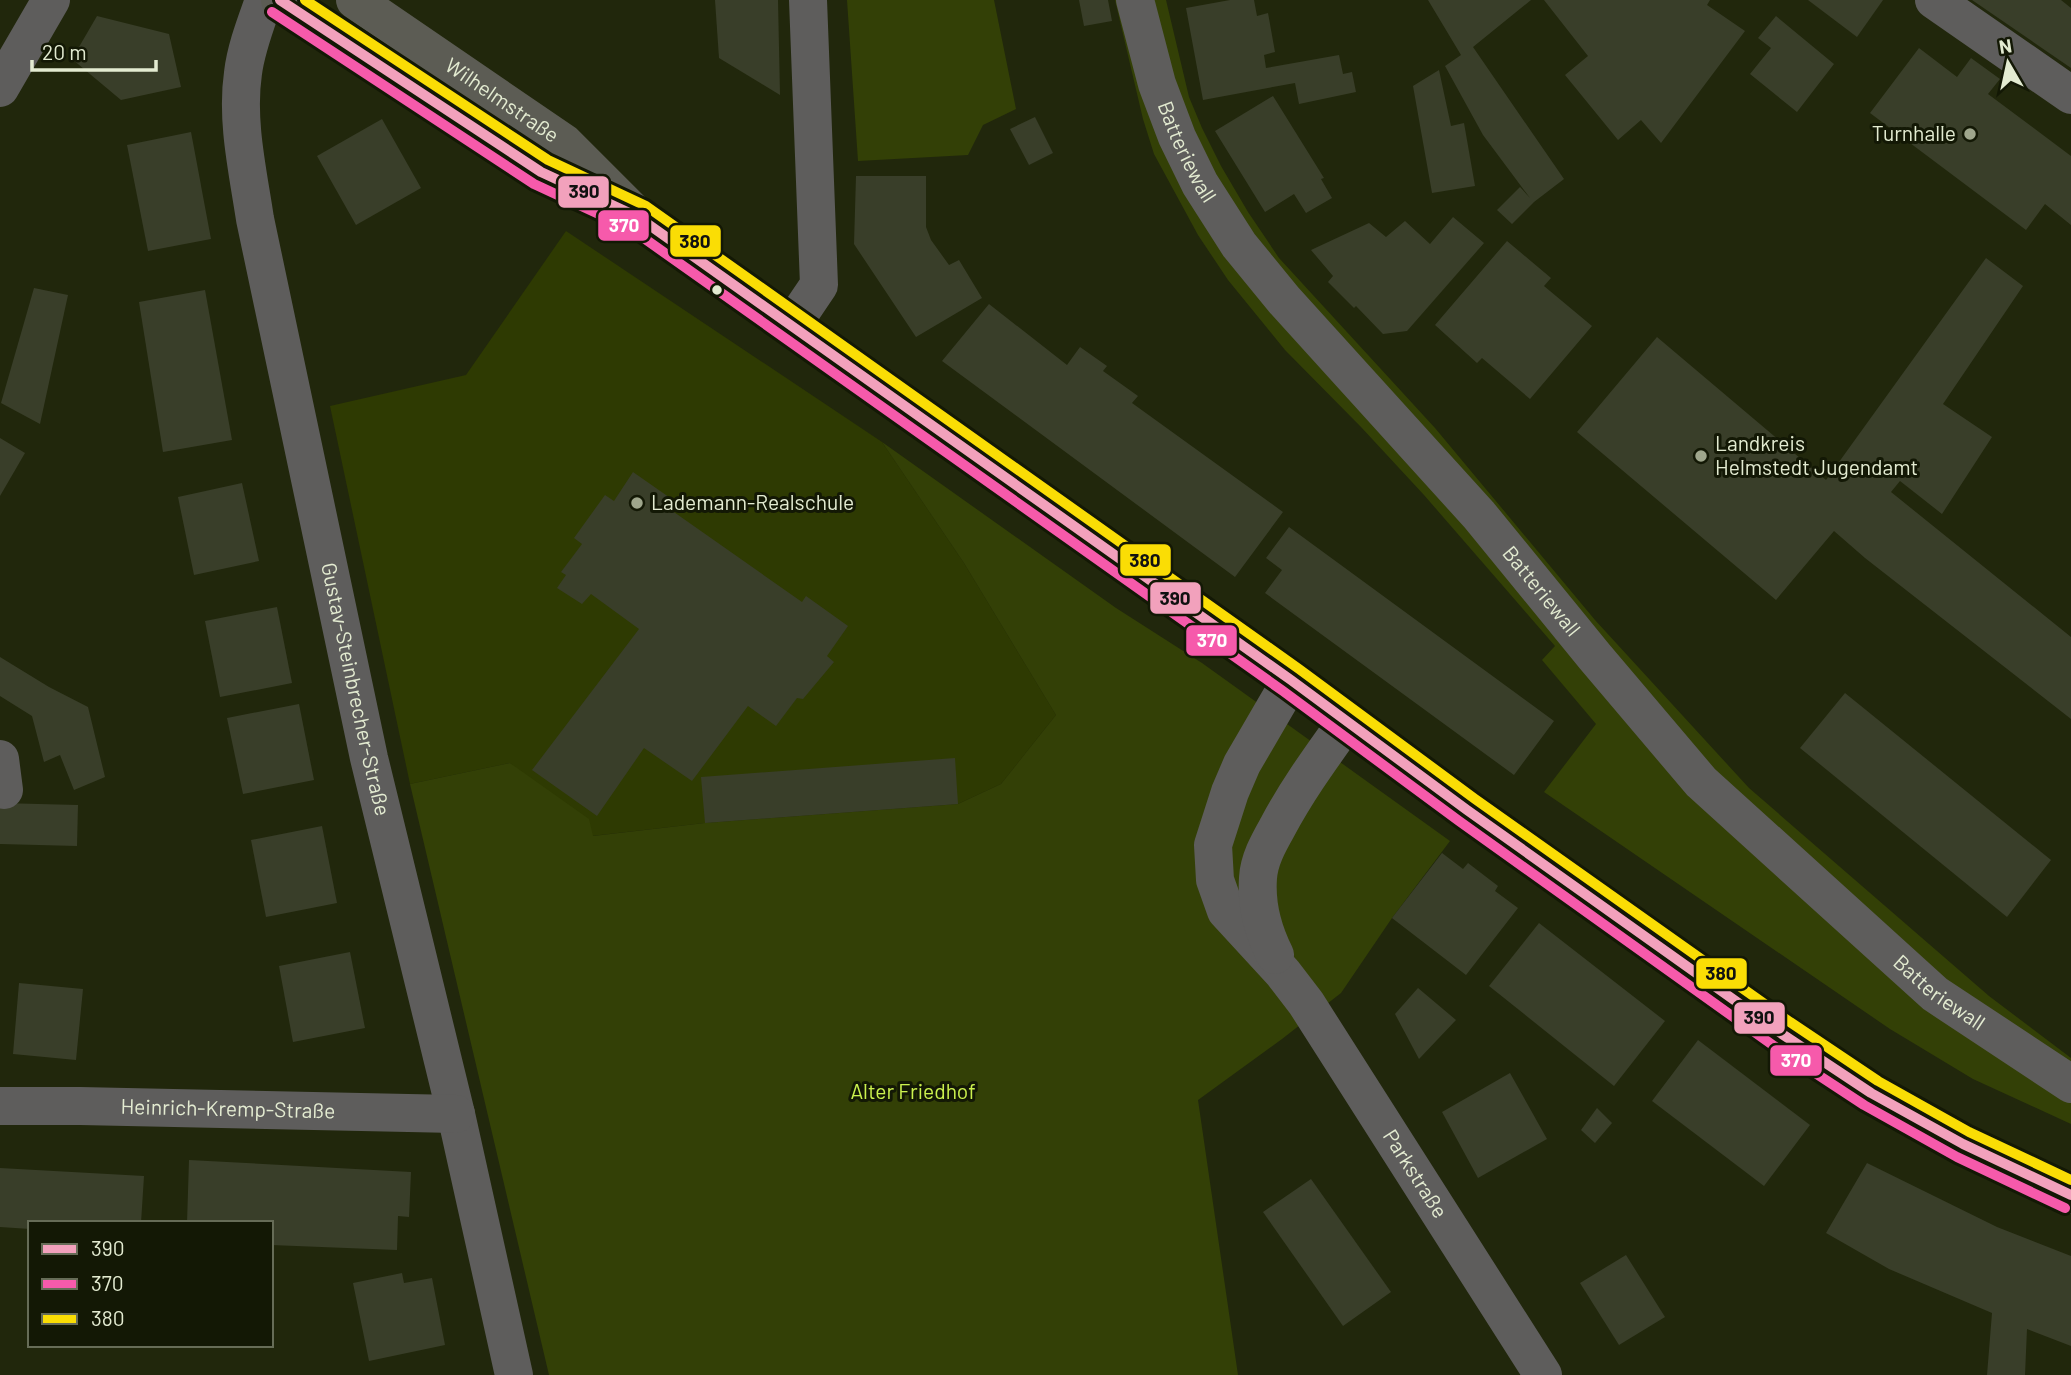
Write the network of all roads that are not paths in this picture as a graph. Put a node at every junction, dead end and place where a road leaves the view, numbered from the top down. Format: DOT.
graph roads {
  1 [pos="51,0"];
  2 [pos="264,0"];
  3 [pos="280,0"];
  4 [pos="808,0"];
  5 [pos="1135,0"];
  6 [pos="1934,0"];
  7 [pos="361,2"];
  8 [pos="0,88"];
  9 [pos="2071,95"];
  10 [pos="638,217"];
  11 [pos="792,325"];
  12 [pos="1291,680"];
  13 [pos="1347,721"];
  14 [pos="1283,973"];
  15 [pos="2071,1084"];
  16 [pos="0,1106"];
  17 [pos="456,1114"];
  18 [pos="2071,1195"];
  19 [pos="514,1375"];
  20 [pos="1543,1375"];
  1 -- 8 [label="street"];
  2 -- 17 [label="street, Gustav-Steinbrecher-Straße"];
  3 -- 10 [label="main road, Wilhelmstraße"];
  4 -- 11 [label="street"];
  5 -- 15 [label="street, Batteriewall"];
  6 -- 9 [label="street"];
  7 -- 10 [label="main road, Wilhelmstraße"];
  10 -- 11 [label="main road, Wilhelmstraße"];
  11 -- 12 [label="main road, Wilhelmstraße"];
  12 -- 13 [label="main road, Wilhelmstraße"];
  12 -- 14 [label="street, Parkstraße"];
  13 -- 14 [label="street, Parkstraße"];
  13 -- 18 [label="main road, Wilhelmstraße"];
  14 -- 20 [label="street, Parkstraße"];
  16 -- 17 [label="street, Heinrich-Kremp-Straße"];
  17 -- 19 [label="street, Gustav-Steinbrecher-Straße"];
}
